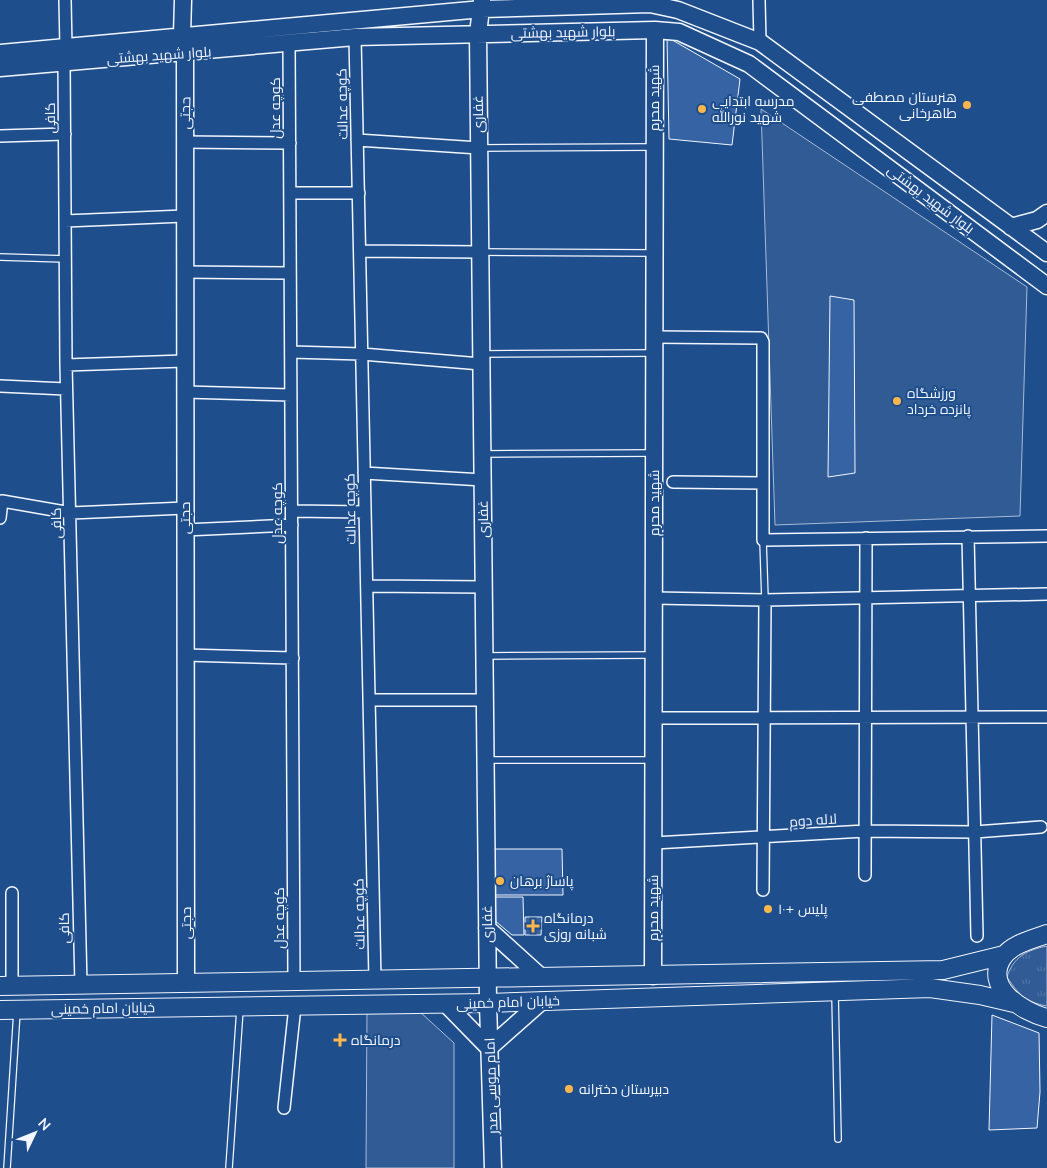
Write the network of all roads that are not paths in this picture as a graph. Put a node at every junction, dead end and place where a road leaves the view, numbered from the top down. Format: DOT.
graph roads {
  1 [pos="65,0"];
  2 [pos="183,0"];
  3 [pos="759,0"];
  4 [pos="482,5"];
  5 [pos="655,30"];
  6 [pos="478,34"];
  7 [pos="182,35"];
  8 [pos="355,37"];
  9 [pos="760,42"];
  10 [pos="289,44"];
  11 [pos="0,53"];
  12 [pos="65,54"];
  13 [pos="185,54"];
  14 [pos="0,68"];
  15 [pos="65,134"];
  16 [pos="0,136"];
  17 [pos="358,140"];
  18 [pos="184,142"];
  19 [pos="290,143"];
  20 [pos="654,147"];
  21 [pos="479,148"];
  22 [pos="290,193"];
  23 [pos="359,193"];
  24 [pos="1047,213"];
  25 [pos="184,216"];
  26 [pos="65,222"];
  27 [pos="1011,227"];
  28 [pos="360,251"];
  29 [pos="480,252"];
  30 [pos="654,253"];
  31 [pos="1047,253"];
  32 [pos="0,257"];
  33 [pos="66,259"];
  34 [pos="185,272"];
  35 [pos="290,273"];
  36 [pos="1047,286"];
  37 [pos="654,345"];
  38 [pos="291,352"];
  39 [pos="362,354"];
  40 [pos="481,359"];
  41 [pos="184,361"];
  42 [pos="66,365"];
  43 [pos="0,386"];
  44 [pos="66,389"];
  45 [pos="185,392"];
  46 [pos="291,395"];
  47 [pos="654,453"];
  48 [pos="482,454"];
  49 [pos="364,473"];
  50 [pos="482,480"];
  51 [pos="673,482"];
  52 [pos="763,482"];
  53 [pos="185,508"];
  54 [pos="292,511"];
  55 [pos="365,512"];
  56 [pos="71,513"];
  57 [pos="0,518"];
  58 [pos="292,525"];
  59 [pos="185,530"];
  60 [pos="968,536"];
  61 [pos="1047,536"];
  62 [pos="866,538"];
  63 [pos="763,540"];
  64 [pos="367,586"];
  65 [pos="484,588"];
  66 [pos="1047,594"];
  67 [pos="970,597"];
  68 [pos="654,598"];
  69 [pos="866,598"];
  70 [pos="765,600"];
  71 [pos="185,655"];
  72 [pos="654,655"];
  73 [pos="484,656"];
  74 [pos="292,658"];
  75 [pos="369,700"];
  76 [pos="485,700"];
  77 [pos="866,716"];
  78 [pos="764,717"];
  79 [pos="1047,717"];
  80 [pos="654,718"];
  81 [pos="972,718"];
  82 [pos="486,760"];
  83 [pos="654,760"];
  84 [pos="1041,827"];
  85 [pos="866,831"];
  86 [pos="975,832"];
  87 [pos="762,838"];
  88 [pos="654,844"];
  89 [pos="865,875"];
  90 [pos="763,890"];
  91 [pos="12,892"];
  92 [pos="487,928"];
  93 [pos="1047,934"];
  94 [pos="977,936"];
  95 [pos="1004,955"];
  96 [pos="540,976"];
  97 [pos="653,976"];
  98 [pos="488,977"];
  99 [pos="375,980"];
  100 [pos="294,981"];
  101 [pos="186,982"];
  102 [pos="81,984"];
  103 [pos="6,986"];
  104 [pos="835,991"];
  105 [pos="542,1001"];
  106 [pos="488,1003"];
  107 [pos="1014,1003"];
  108 [pos="446,1004"];
  109 [pos="295,1006"];
  110 [pos="240,1007"];
  111 [pos="18,1009"];
  112 [pos="0,1010"];
  113 [pos="1047,1018"];
  114 [pos="489,1048"];
  115 [pos="284,1108"];
  116 [pos="838,1139"];
  117 [pos="7,1168"];
  118 [pos="229,1168"];
  119 [pos="493,1168"];
  1 -- 12 [label="street, کافی"];
  2 -- 7 [label="street"];
  3 -- 9 [label="street"];
  4 -- 6 [label="street, غفاری"];
  4 -- 7 [label="street, بلوار شهید بهشتی"];
  4 -- 9 [label="street, بلوار شهید بهشتی"];
  5 -- 6 [label="street, بلوار شهید بهشتی"];
  5 -- 20 [label="street, شهید محرم"];
  5 -- 36 [label="street, بلوار شهید بهشتی"];
  6 -- 8 [label="street, بلوار شهید بهشتی"];
  6 -- 21 [label="street, غفاری"];
  7 -- 12 [label="street, بلوار شهید بهشتی"];
  8 -- 10 [label="street, بلوار شهید بهشتی"];
  8 -- 17 [label="street, کوچه عدالت"];
  9 -- 27 [label="street, بلوار شهید بهشتی"];
  10 -- 13 [label="street, بلوار شهید بهشتی"];
  10 -- 19 [label="street, کوچه عدل"];
  11 -- 12 [label="street, بلوار شهید بهشتی"];
  12 -- 13 [label="street, بلوار شهید بهشتی"];
  12 -- 14 [label="street, بلوار شهید بهشتی"];
  12 -- 15 [label="street, کافی"];
  13 -- 18 [label="street, حجتی"];
  15 -- 16 [label="street"];
  15 -- 26 [label="street, کافی"];
  17 -- 21 [label="street"];
  17 -- 23 [label="street, کوچه عدالت"];
  18 -- 19 [label="street"];
  18 -- 25 [label="street, حجتی"];
  19 -- 22 [label="street, کوچه عدل"];
  20 -- 21 [label="lane"];
  20 -- 30 [label="street, شهید محرم"];
  21 -- 29 [label="street, غفاری"];
  22 -- 23 [label="street"];
  22 -- 35 [label="street, کوچه عدل"];
  23 -- 28 [label="street, کوچه عدالت"];
  24 -- 27 [label="street"];
  25 -- 26 [label="street"];
  25 -- 34 [label="street, حجتی"];
  26 -- 33 [label="street, کافی"];
  27 -- 31 [label="street, بلوار شهید بهشتی"];
  28 -- 29 [label="street"];
  28 -- 39 [label="street, کوچه عدالت"];
  29 -- 30 [label="lane"];
  29 -- 40 [label="street, غفاری"];
  30 -- 37 [label="street, شهید محرم"];
  32 -- 33 [label="lane"];
  33 -- 42 [label="street, کافی"];
  34 -- 35 [label="street"];
  34 -- 41 [label="street, حجتی"];
  35 -- 38 [label="street, کوچه عدل"];
  37 -- 40 [label="lane"];
  37 -- 47 [label="street, شهید محرم"];
  37 -- 52 [label="street"];
  38 -- 39 [label="street"];
  38 -- 46 [label="street, کوچه عدل"];
  39 -- 40 [label="street"];
  39 -- 49 [label="street, کوچه عدالت"];
  40 -- 48 [label="street, غفاری"];
  41 -- 42 [label="street"];
  41 -- 45 [label="street, حجتی"];
  42 -- 44 [label="street, کافی"];
  43 -- 44 [label="street"];
  44 -- 56 [label="street, کافی"];
  45 -- 46 [label="street"];
  45 -- 53 [label="street, حجتی"];
  46 -- 54 [label="street, کوچه عدل"];
  47 -- 48 [label="lane"];
  47 -- 68 [label="street, شهید محرم"];
  48 -- 50 [label="street, غفاری"];
  49 -- 50 [label="street"];
  49 -- 55 [label="street, کوچه عدالت"];
  50 -- 65 [label="street, غفاری"];
  51 -- 52 [label="street"];
  52 -- 63 [label="street"];
  53 -- 56 [label="street"];
  53 -- 59 [label="street, حجتی"];
  54 -- 55 [label="street"];
  54 -- 58 [label="street, کوچه عدل"];
  55 -- 64 [label="street, کوچه عدالت"];
  56 -- 57 [label="street"];
  56 -- 102 [label="street, کافی"];
  58 -- 59 [label="street"];
  58 -- 74 [label="street, کوچه عدل"];
  59 -- 71 [label="street, حجتی"];
  60 -- 61 [label="street"];
  60 -- 62 [label="street"];
  60 -- 67 [label="street"];
  62 -- 63 [label="street"];
  62 -- 69 [label="street"];
  63 -- 70 [label="lane"];
  64 -- 65 [label="street"];
  64 -- 75 [label="street, کوچه عدالت"];
  65 -- 73 [label="street, غفاری"];
  66 -- 67 [label="street"];
  67 -- 69 [label="street"];
  67 -- 81 [label="street"];
  68 -- 70 [label="street"];
  68 -- 72 [label="street, شهید محرم"];
  69 -- 70 [label="street"];
  69 -- 77 [label="street"];
  70 -- 78 [label="street"];
  71 -- 74 [label="street"];
  71 -- 101 [label="street, حجتی"];
  72 -- 73 [label="lane"];
  72 -- 80 [label="street, شهید محرم"];
  73 -- 76 [label="street, غفاری"];
  74 -- 100 [label="street, کوچه عدل"];
  75 -- 76 [label="street"];
  75 -- 99 [label="street, کوچه عدالت"];
  76 -- 82 [label="street, غفاری"];
  77 -- 78 [label="street"];
  77 -- 81 [label="street"];
  77 -- 85 [label="street"];
  78 -- 80 [label="street"];
  78 -- 87 [label="street"];
  79 -- 81 [label="street"];
  80 -- 83 [label="street, شهید محرم"];
  81 -- 86 [label="street"];
  82 -- 83 [label="lane"];
  82 -- 92 [label="street, غفاری"];
  83 -- 88 [label="street, شهید محرم"];
  84 -- 86 [label="street, لاله دوم"];
  85 -- 86 [label="street, لاله دوم"];
  85 -- 87 [label="street, لاله دوم"];
  85 -- 89 [label="street"];
  86 -- 94 [label="street"];
  87 -- 88 [label="street, لاله دوم"];
  87 -- 90 [label="street"];
  88 -- 97 [label="street, شهید محرم"];
  91 -- 103 [label="street"];
  92 -- 96 [label="street"];
  92 -- 98 [label="street, غفاری"];
  93 -- 95 [label="main road, خیابان امام خمینی"];
  95 -- 97 [label="main road, خیابان امام خمینی"];
  95 -- 107 [label="main road"];
  96 -- 97 [label="main road, خیابان امام خمینی"];
  96 -- 98 [label="main road, خیابان امام خمینی"];
  98 -- 99 [label="main road, خیابان امام خمینی"];
  98 -- 106 [label="street, غفاری"];
  99 -- 100 [label="main road, خیابان امام خمینی"];
  100 -- 101 [label="main road, خیابان امام خمینی"];
  101 -- 102 [label="main road, خیابان امام خمینی"];
  102 -- 103 [label="main road, خیابان امام خمینی"];
  104 -- 105 [label="main road, خیابان امام خمینی"];
  104 -- 107 [label="main road, خیابان امام خمینی"];
  104 -- 116 [label="lane"];
  105 -- 106 [label="main road, خیابان امام خمینی"];
  105 -- 114 [label="street"];
  106 -- 108 [label="main road, خیابان امام خمینی"];
  106 -- 114 [label="street, امام موسی صدر"];
  107 -- 113 [label="main road"];
  108 -- 109 [label="main road, خیابان امام خمینی"];
  108 -- 114 [label="street"];
  109 -- 110 [label="main road, خیابان امام خمینی"];
  109 -- 115 [label="street"];
  110 -- 111 [label="main road, خیابان امام خمینی"];
  110 -- 118 [label="lane"];
  111 -- 112 [label="main road, خیابان امام خمینی"];
  111 -- 117 [label="lane"];
  114 -- 119 [label="street, امام موسی صدر"];
}
